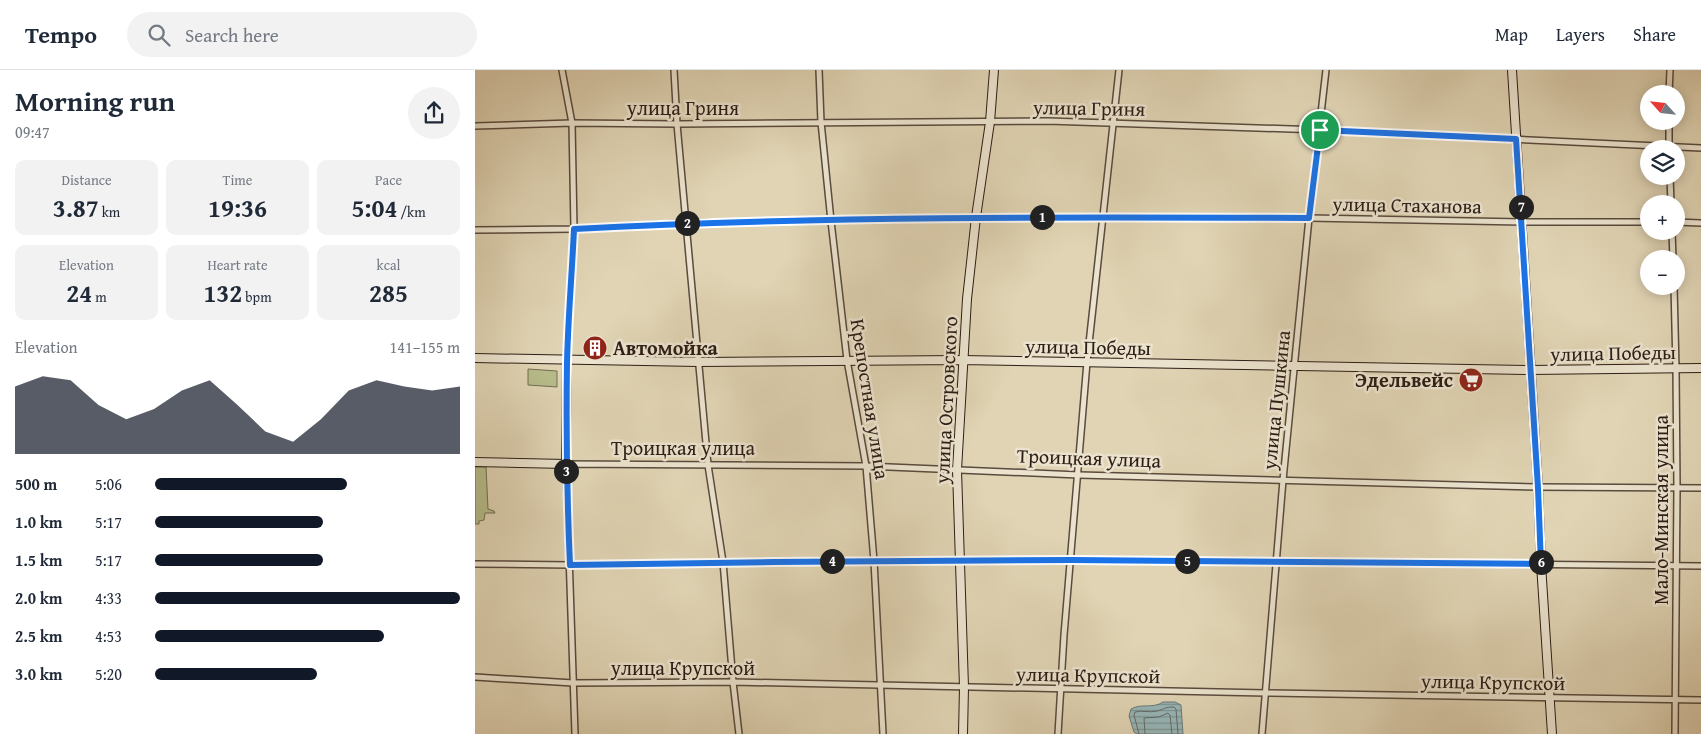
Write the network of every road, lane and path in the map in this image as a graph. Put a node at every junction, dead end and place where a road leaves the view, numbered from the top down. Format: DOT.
graph roads {
  1 [pos="562,70"];
  2 [pos="674,70"];
  3 [pos="819,70"];
  4 [pos="995,70"];
  5 [pos="1119,70"];
  6 [pos="1326,70"];
  7 [pos="1512,70"];
  8 [pos="1670,70"];
  9 [pos="1669,85"];
  10 [pos="821,122"];
  11 [pos="990,122"];
  12 [pos="572,123"];
  13 [pos="1114,123"];
  14 [pos="677,124"];
  15 [pos="475,126"];
  16 [pos="1320,130"];
  17 [pos="1516,139"];
  18 [pos="1640,146"];
  19 [pos="1685,148"];
  20 [pos="1701,148"];
  21 [pos="976,217"];
  22 [pos="1102,217"];
  23 [pos="1309,218"];
  24 [pos="831,221"];
  25 [pos="1521,222"];
  26 [pos="1640,222"];
  27 [pos="1685,222"];
  28 [pos="686,223"];
  29 [pos="1701,223"];
  30 [pos="574,229"];
  31 [pos="475,230"];
  32 [pos="1674,295"];
  33 [pos="475,358"];
  34 [pos="567,360"];
  35 [pos="847,360"];
  36 [pos="962,360"];
  37 [pos="699,362"];
  38 [pos="1087,362"];
  39 [pos="1295,367"];
  40 [pos="1676,368"];
  41 [pos="1701,368"];
  42 [pos="1530,370"];
  43 [pos="475,462"];
  44 [pos="566,464"];
  45 [pos="708,465"];
  46 [pos="866,466"];
  47 [pos="957,470"];
  48 [pos="1079,475"];
  49 [pos="1283,480"];
  50 [pos="1538,488"];
  51 [pos="1677,488"];
  52 [pos="1701,488"];
  53 [pos="1071,560"];
  54 [pos="874,561"];
  55 [pos="959,561"];
  56 [pos="723,562"];
  57 [pos="1277,562"];
  58 [pos="475,564"];
  59 [pos="1541,564"];
  60 [pos="570,565"];
  61 [pos="1675,565"];
  62 [pos="1701,566"];
  63 [pos="475,677"];
  64 [pos="733,682"];
  65 [pos="573,683"];
  66 [pos="881,686"];
  67 [pos="964,687"];
  68 [pos="1060,689"];
  69 [pos="1266,693"];
  70 [pos="1549,698"];
  71 [pos="1676,699"];
  72 [pos="1701,700"];
  73 [pos="575,734"];
  74 [pos="739,734"];
  75 [pos="883,734"];
  76 [pos="963,734"];
  77 [pos="1057,734"];
  78 [pos="1262,734"];
  79 [pos="1552,734"];
  80 [pos="1675,734"];
  1 -- 12 [label="street"];
  2 -- 14 [label="street"];
  3 -- 10 [label="street, Крепостная улица"];
  4 -- 11 [label="street, улица Островского"];
  5 -- 13 [label="street"];
  6 -- 16 [label="street, улица Пушкина"];
  7 -- 17 [label="street"];
  8 -- 9 [label="street"];
  10 -- 11 [label="street, улица Гриня"];
  10 -- 14 [label="street, улица Гриня"];
  10 -- 24 [label="street, Крепостная улица"];
  11 -- 13 [label="street, улица Гриня"];
  11 -- 21 [label="street, улица Островского"];
  12 -- 14 [label="street, улица Гриня"];
  12 -- 15 [label="street, улица Гриня"];
  12 -- 30 [label="street"];
  13 -- 16 [label="street, улица Гриня"];
  13 -- 22 [label="street"];
  14 -- 28 [label="street"];
  16 -- 17 [label="street, улица Гриня"];
  16 -- 23 [label="street, улица Пушкина"];
  17 -- 18 [label="street, улица Гриня"];
  17 -- 25 [label="street"];
  19 -- 20 [label="street, улица Гриня"];
  21 -- 22 [label="street, улица Стаханова"];
  21 -- 24 [label="street, улица Стаханова"];
  21 -- 36 [label="street, улица Островского"];
  22 -- 23 [label="street, улица Стаханова"];
  22 -- 38 [label="street"];
  23 -- 25 [label="street, улица Стаханова"];
  23 -- 39 [label="street, улица Пушкина"];
  24 -- 28 [label="street, улица Стаханова"];
  24 -- 35 [label="street, Крепостная улица"];
  25 -- 26 [label="street, улица Стаханова"];
  25 -- 42 [label="street"];
  27 -- 29 [label="street"];
  28 -- 30 [label="street, улица Стаханова"];
  28 -- 37 [label="street"];
  30 -- 31 [label="street, улица Стаханова"];
  30 -- 34 [label="street"];
  32 -- 40 [label="street, Мало-Минская улица"];
  33 -- 34 [label="street, улица Победы"];
  34 -- 37 [label="street, улица Победы"];
  34 -- 44 [label="street"];
  35 -- 36 [label="street, улица Победы"];
  35 -- 37 [label="street, улица Победы"];
  35 -- 46 [label="street, Крепостная улица"];
  36 -- 38 [label="street, улица Победы"];
  36 -- 47 [label="street, улица Островского"];
  37 -- 45 [label="street"];
  38 -- 39 [label="street, улица Победы"];
  38 -- 48 [label="street"];
  39 -- 42 [label="street, улица Победы"];
  39 -- 49 [label="street, улица Пушкина"];
  40 -- 41 [label="street, улица Победы"];
  40 -- 42 [label="street, улица Победы"];
  40 -- 51 [label="street, Мало-Минская улица"];
  42 -- 50 [label="street"];
  43 -- 44 [label="street, Троицкая улица"];
  44 -- 45 [label="street, Троицкая улица"];
  44 -- 60 [label="street"];
  45 -- 46 [label="street, Троицкая улица"];
  45 -- 56 [label="street"];
  46 -- 47 [label="street, Троицкая улица"];
  46 -- 54 [label="street, Крепостная улица"];
  47 -- 48 [label="street, Троицкая улица"];
  47 -- 55 [label="street, улица Островского"];
  48 -- 49 [label="street, Троицкая улица"];
  48 -- 53 [label="street"];
  49 -- 50 [label="street, Троицкая улица"];
  49 -- 57 [label="street, улица Пушкина"];
  50 -- 51 [label="street, Троицкая улица"];
  50 -- 59 [label="street"];
  51 -- 52 [label="street, Троицкая улица"];
  51 -- 61 [label="street, Мало-Минская улица"];
  53 -- 55 [label="street"];
  53 -- 57 [label="street"];
  53 -- 68 [label="street"];
  54 -- 55 [label="street"];
  54 -- 56 [label="street"];
  54 -- 66 [label="street, Крепостная улица"];
  55 -- 67 [label="street, улица Островского"];
  56 -- 60 [label="street"];
  56 -- 64 [label="street"];
  57 -- 59 [label="street"];
  57 -- 69 [label="street, улица Пушкина"];
  58 -- 60 [label="street"];
  59 -- 61 [label="street"];
  59 -- 70 [label="street"];
  60 -- 65 [label="street"];
  61 -- 62 [label="street"];
  61 -- 71 [label="street, Мало-Минская улица"];
  63 -- 65 [label="street, улица Крупской"];
  64 -- 65 [label="street, улица Крупской"];
  64 -- 66 [label="street, улица Крупской"];
  64 -- 74 [label="street"];
  65 -- 73 [label="street"];
  66 -- 67 [label="street, улица Крупской"];
  66 -- 75 [label="street, Крепостная улица"];
  67 -- 68 [label="street, улица Крупской"];
  67 -- 76 [label="street, улица Островского"];
  68 -- 69 [label="street, улица Крупской"];
  68 -- 77 [label="street"];
  69 -- 70 [label="street, улица Крупской"];
  69 -- 78 [label="street, улица Пушкина"];
  70 -- 71 [label="street, улица Крупской"];
  70 -- 79 [label="street"];
  71 -- 72 [label="street, улица Крупской"];
  71 -- 80 [label="street, Мало-Минская улица"];
}
